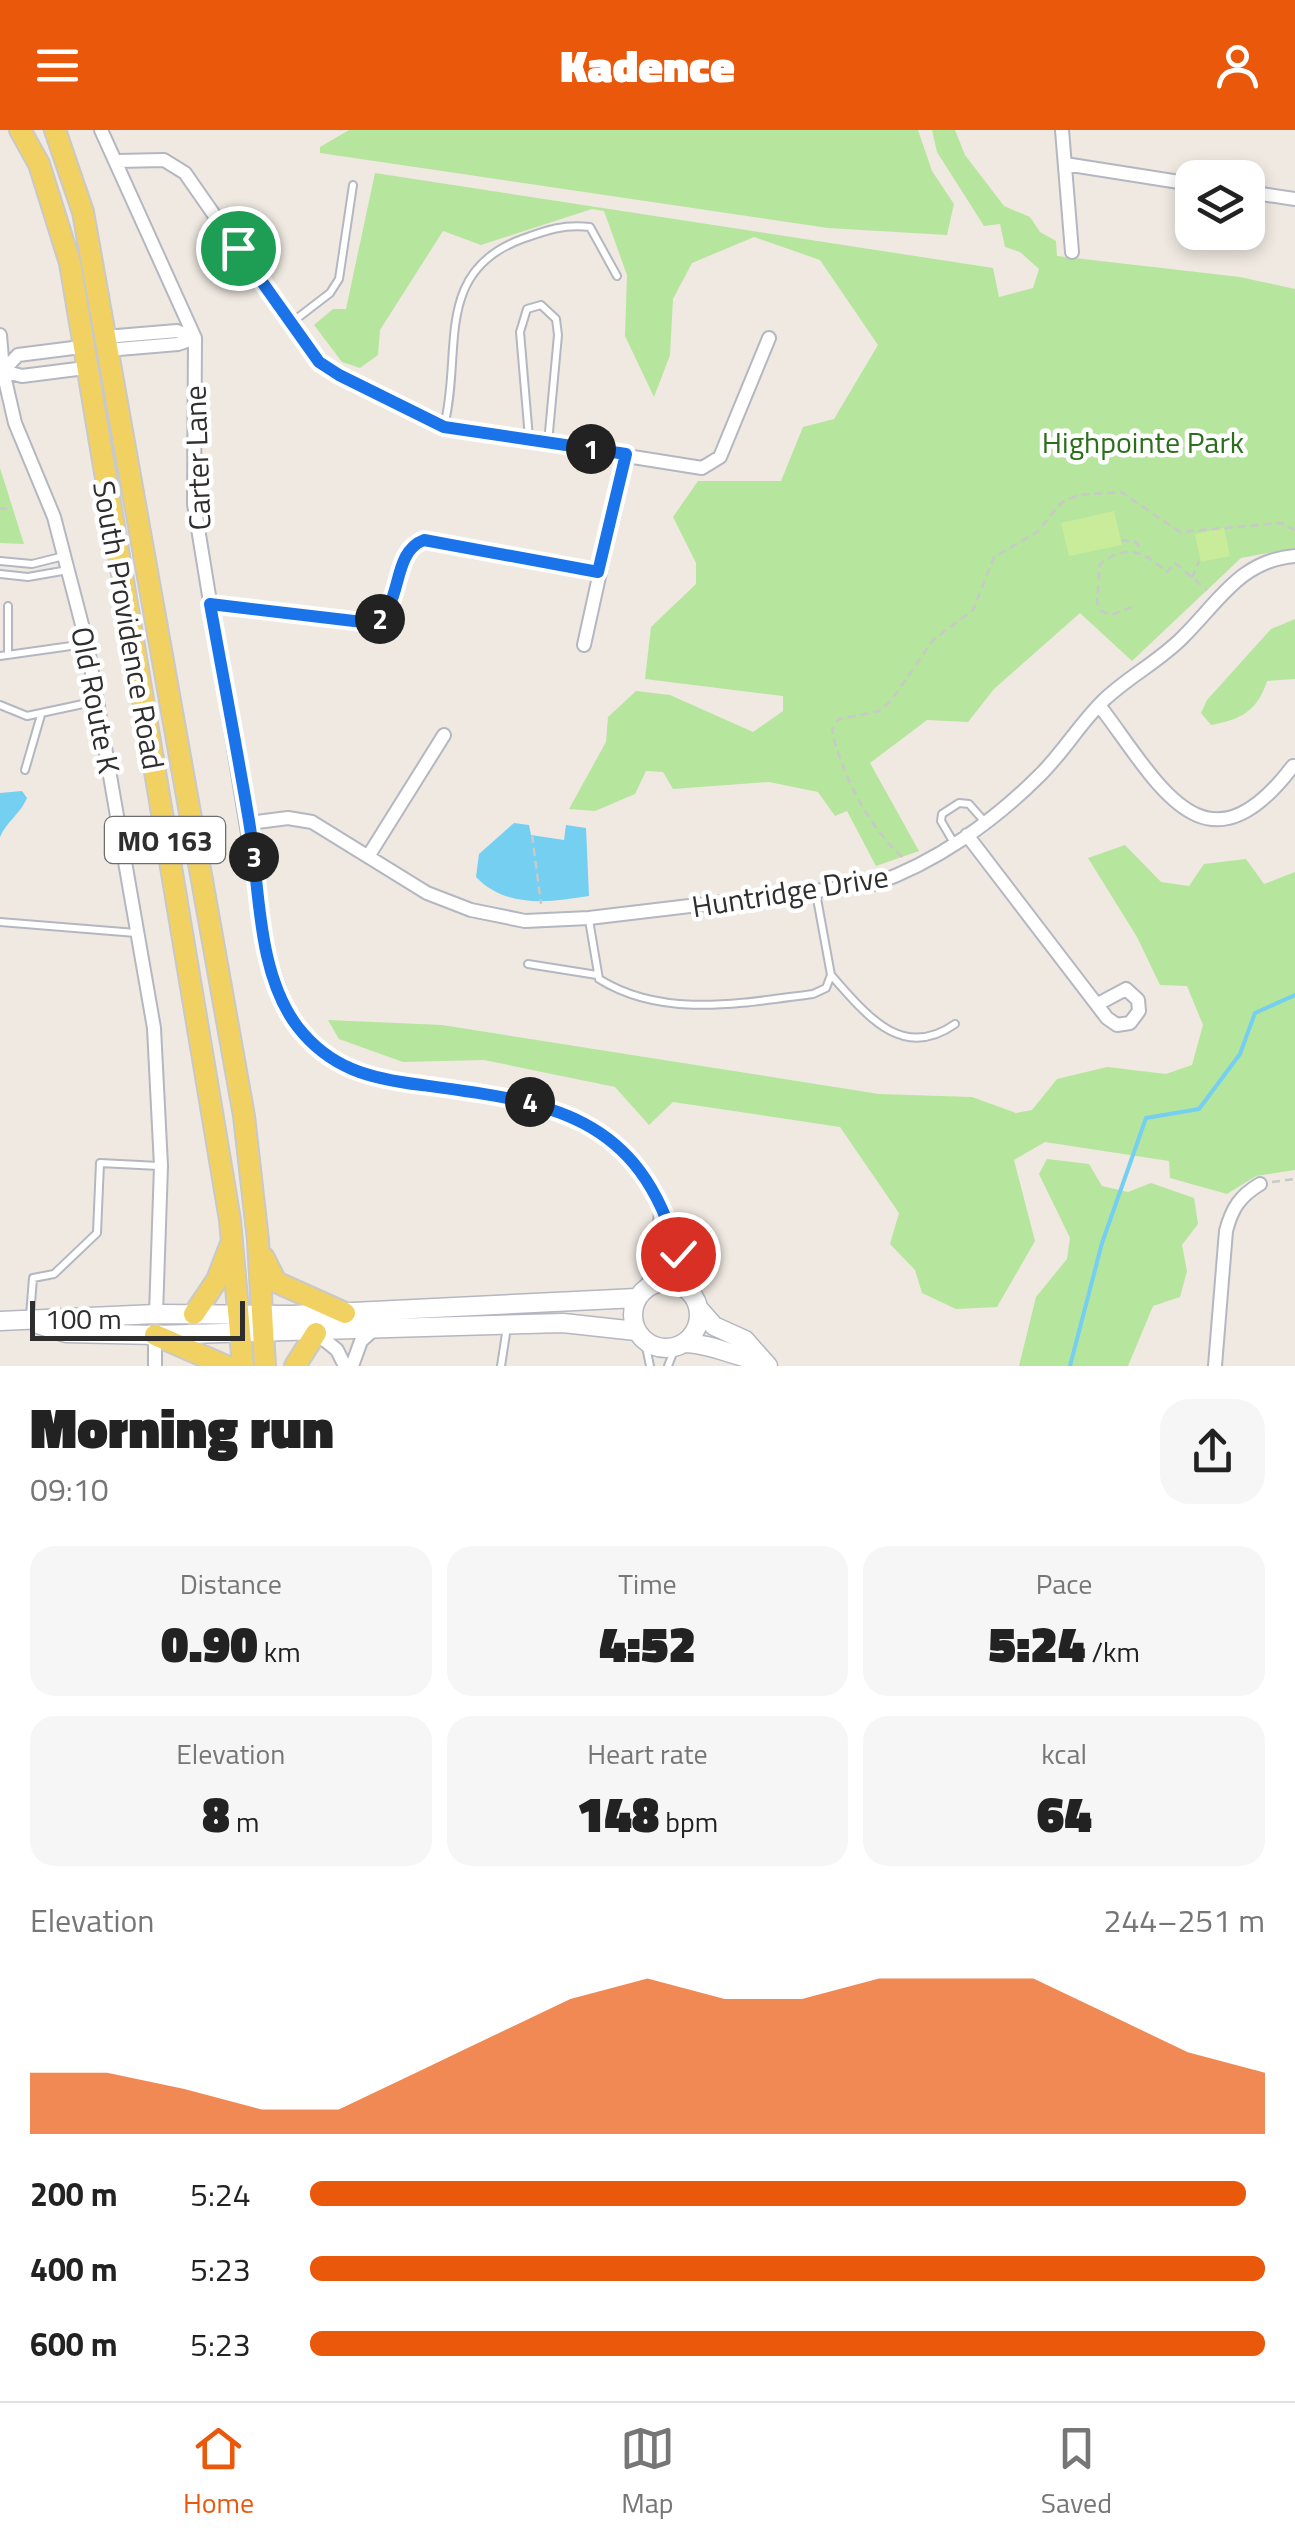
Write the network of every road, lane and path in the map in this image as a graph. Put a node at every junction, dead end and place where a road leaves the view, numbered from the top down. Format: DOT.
graph roads {
  1 [pos="20,130"];
  2 [pos="54,130"];
  3 [pos="101,130"];
  4 [pos="1062,130"];
  5 [pos="118,161"];
  6 [pos="1065,164"];
  7 [pos="1175,181"];
  8 [pos="353,185"];
  9 [pos="1265,195"];
  10 [pos="1295,199"];
  11 [pos="1072,252"];
  12 [pos="70,263"];
  13 [pos="617,276"];
  14 [pos="290,324"];
  15 [pos="0,335"];
  16 [pos="195,338"];
  17 [pos="769,338"];
  18 [pos="106,344"];
  19 [pos="83,357"];
  20 [pos="3,372"];
  21 [pos="444,427"];
  22 [pos="122,438"];
  23 [pos="529,440"];
  24 [pos="548,442"];
  25 [pos="626,454"];
  26 [pos="0,508"];
  27 [pos="8,508"];
  28 [pos="1295,530"];
  29 [pos="1120,540"];
  30 [pos="1142,552"];
  31 [pos="65,555"];
  32 [pos="1295,556"];
  33 [pos="0,562"];
  34 [pos="1199,562"];
  35 [pos="69,570"];
  36 [pos="598,572"];
  37 [pos="0,574"];
  38 [pos="1192,578"];
  39 [pos="1217,599"];
  40 [pos="210,604"];
  41 [pos="8,606"];
  42 [pos="1132,607"];
  43 [pos="86,644"];
  44 [pos="584,645"];
  45 [pos="4,655"];
  46 [pos="98,701"];
  47 [pos="0,704"];
  48 [pos="1100,705"];
  49 [pos="40,715"];
  50 [pos="444,735"];
  51 [pos="1293,766"];
  52 [pos="25,770"];
  53 [pos="984,821"];
  54 [pos="249,823"];
  55 [pos="532,835"];
  56 [pos="967,835"];
  57 [pos="954,843"];
  58 [pos="369,855"];
  59 [pos="915,870"];
  60 [pos="816,893"];
  61 [pos="540,904"];
  62 [pos="589,918"];
  63 [pos="0,922"];
  64 [pos="138,933"];
  65 [pos="528,964"];
  66 [pos="597,975"];
  67 [pos="831,976"];
  68 [pos="1098,1004"];
  69 [pos="955,1024"];
  70 [pos="160,1166"];
  71 [pos="1295,1180"];
  72 [pos="1260,1184"];
  73 [pos="662,1208"];
  74 [pos="232,1239"];
  75 [pos="258,1240"];
  76 [pos="688,1290"];
  77 [pos="641,1293"];
  78 [pos="699,1309"];
  79 [pos="345,1313"];
  80 [pos="194,1314"];
  81 [pos="0,1321"];
  82 [pos="30,1322"];
  83 [pos="155,1324"];
  84 [pos="242,1324"];
  85 [pos="264,1324"];
  86 [pos="508,1326"];
  87 [pos="371,1332"];
  88 [pos="316,1333"];
  89 [pos="641,1337"];
  90 [pos="676,1352"];
  91 [pos="764,1363"];
  92 [pos="155,1366"];
  93 [pos="226,1366"];
  94 [pos="243,1366"];
  95 [pos="265,1366"];
  96 [pos="295,1366"];
  97 [pos="348,1366"];
  98 [pos="501,1366"];
  99 [pos="650,1366"];
  100 [pos="1215,1366"];
  1 -- 12 [label="main road, South Providence Road / MO 163"];
  2 -- 18 [label="main road, South Providence Road / MO 163"];
  3 -- 5 [label="street, Carter Lane"];
  4 -- 6 [label="street"];
  5 -- 14 [label="street"];
  5 -- 16 [label="street, Carter Lane"];
  6 -- 7 [label="street"];
  6 -- 11 [label="street"];
  8 -- 14 [label="lane"];
  9 -- 10 [label="street"];
  12 -- 18 [label="main road"];
  12 -- 19 [label="main road, South Providence Road / MO 163"];
  13 -- 21 [label="lane"];
  14 -- 21 [label="street"];
  15 -- 20 [label="street, Old Route K"];
  16 -- 18 [label="street"];
  16 -- 40 [label="street, Carter Lane"];
  17 -- 25 [label="street"];
  18 -- 22 [label="main road, South Providence Road / MO 163"];
  19 -- 20 [label="street"];
  19 -- 20 [label="street"];
  19 -- 22 [label="main road"];
  19 -- 74 [label="main road, South Providence Road / MO 163"];
  20 -- 31 [label="street, Old Route K"];
  21 -- 23 [label="street"];
  22 -- 75 [label="main road, South Providence Road / MO 163"];
  23 -- 24 [label="street"];
  23 -- 24 [label="lane"];
  24 -- 25 [label="street"];
  25 -- 36 [label="street"];
  26 -- 27 [label="path"];
  28 -- 59 [label="path"];
  29 -- 30 [label="path"];
  30 -- 38 [label="path"];
  30 -- 42 [label="path"];
  31 -- 33 [label="lane"];
  31 -- 35 [label="street, Old Route K"];
  32 -- 39 [label="street, Huntridge Drive"];
  34 -- 38 [label="path"];
  35 -- 37 [label="lane"];
  35 -- 43 [label="street, Old Route K"];
  36 -- 40 [label="street"];
  36 -- 44 [label="street"];
  38 -- 39 [label="path"];
  39 -- 48 [label="street, Huntridge Drive"];
  40 -- 54 [label="street, Carter Lane"];
  41 -- 45 [label="lane"];
  43 -- 45 [label="lane"];
  43 -- 46 [label="street, Old Route K"];
  46 -- 49 [label="lane"];
  46 -- 64 [label="street, Old Route K"];
  47 -- 49 [label="lane"];
  48 -- 51 [label="street"];
  48 -- 53 [label="street, Huntridge Drive"];
  49 -- 52 [label="lane"];
  50 -- 58 [label="street"];
  53 -- 56 [label="street, Huntridge Drive"];
  53 -- 57 [label="lane"];
  54 -- 58 [label="street, Huntridge Drive"];
  54 -- 73 [label="street, Carter Lane"];
  55 -- 61 [label="path"];
  56 -- 57 [label="street, Huntridge Drive"];
  56 -- 68 [label="street"];
  57 -- 59 [label="street, Huntridge Drive"];
  58 -- 62 [label="street, Huntridge Drive"];
  59 -- 60 [label="street, Huntridge Drive"];
  60 -- 62 [label="street, Huntridge Drive"];
  60 -- 67 [label="lane"];
  62 -- 66 [label="lane"];
  63 -- 64 [label="lane"];
  64 -- 70 [label="street, Old Route K"];
  65 -- 66 [label="lane"];
  66 -- 67 [label="lane"];
  67 -- 69 [label="lane"];
  70 -- 82 [label="lane"];
  70 -- 83 [label="street, Old Route K"];
  71 -- 72 [label="path"];
  72 -- 100 [label="street"];
  73 -- 76 [label="street, Carter Lane"];
  73 -- 77 [label="street"];
  74 -- 80 [label="main road"];
  74 -- 84 [label="main road, South Providence Road / MO 163"];
  75 -- 79 [label="main road"];
  75 -- 85 [label="main road, South Providence Road / MO 163"];
  76 -- 77 [label="street"];
  76 -- 78 [label="street"];
  77 -- 79 [label="street"];
  77 -- 89 [label="street"];
  78 -- 90 [label="street"];
  78 -- 91 [label="street"];
  79 -- 85 [label="street"];
  80 -- 83 [label="street"];
  80 -- 84 [label="street"];
  81 -- 82 [label="street"];
  82 -- 83 [label="street"];
  83 -- 84 [label="street"];
  83 -- 92 [label="street, Old Route K"];
  83 -- 93 [label="main road"];
  84 -- 85 [label="street"];
  84 -- 94 [label="main road, South Providence Road / MO 163"];
  85 -- 88 [label="street"];
  85 -- 95 [label="main road, South Providence Road / MO 163"];
  86 -- 87 [label="street"];
  86 -- 89 [label="street"];
  86 -- 98 [label="lane"];
  87 -- 88 [label="street"];
  87 -- 97 [label="street"];
  88 -- 96 [label="main road"];
  88 -- 97 [label="street"];
  89 -- 90 [label="street"];
  89 -- 99 [label="lane"];
  90 -- 91 [label="street"];
}
